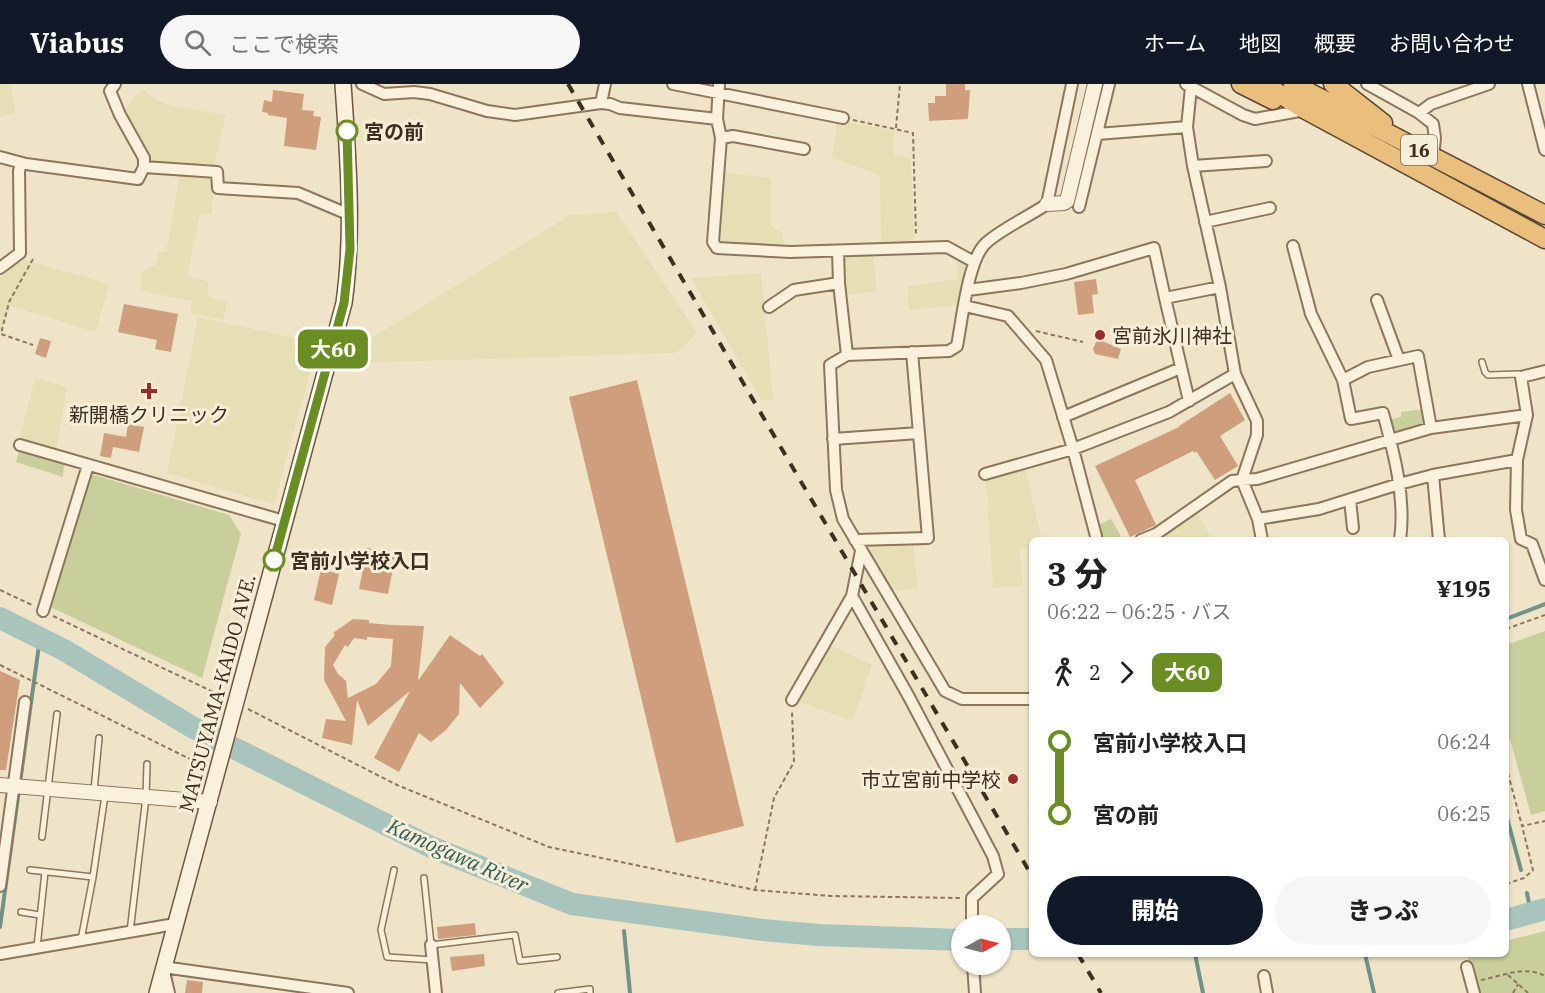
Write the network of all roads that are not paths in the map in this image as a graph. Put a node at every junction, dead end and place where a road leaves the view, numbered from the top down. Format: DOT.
graph roads {
  1 [pos="115,84"];
  2 [pos="343,84"];
  3 [pos="362,84"];
  4 [pos="605,84"];
  5 [pos="673,84"];
  6 [pos="1072,84"];
  7 [pos="1095,84"];
  8 [pos="1109,84"];
  9 [pos="1241,84"];
  10 [pos="1263,84"];
  11 [pos="1293,84"];
  12 [pos="1333,84"];
  13 [pos="1367,84"];
  14 [pos="1489,84"];
  15 [pos="1528,84"];
  16 [pos="1189,86"];
  17 [pos="718,89"];
  18 [pos="601,103"];
  19 [pos="1306,110"];
  20 [pos="1419,113"];
  21 [pos="843,117"];
  22 [pos="717,119"];
  23 [pos="1187,127"];
  24 [pos="1097,134"];
  25 [pos="1390,136"];
  26 [pos="721,138"];
  27 [pos="804,149"];
  28 [pos="1545,150"];
  29 [pos="0,157"];
  30 [pos="1432,157"];
  31 [pos="1266,161"];
  32 [pos="26,164"];
  33 [pos="1193,166"];
  34 [pos="144,167"];
  35 [pos="1047,204"];
  36 [pos="1079,207"];
  37 [pos="1270,208"];
  38 [pos="350,214"];
  39 [pos="1545,215"];
  40 [pos="1205,222"];
  41 [pos="1545,239"];
  42 [pos="1293,246"];
  43 [pos="838,251"];
  44 [pos="974,262"];
  45 [pos="0,268"];
  46 [pos="839,283"];
  47 [pos="1220,287"];
  48 [pos="968,290"];
  49 [pos="1165,298"];
  50 [pos="1377,300"];
  51 [pos="965,306"];
  52 [pos="769,307"];
  53 [pos="912,352"];
  54 [pos="847,355"];
  55 [pos="1399,360"];
  56 [pos="1482,362"];
  57 [pos="1181,368"];
  58 [pos="1545,371"];
  59 [pos="1235,374"];
  60 [pos="1521,377"];
  61 [pos="1343,380"];
  62 [pos="1189,401"];
  63 [pos="1527,415"];
  64 [pos="1063,417"];
  65 [pos="1431,428"];
  66 [pos="919,433"];
  67 [pos="833,439"];
  68 [pos="1390,440"];
  69 [pos="20,445"];
  70 [pos="1073,449"];
  71 [pos="1517,460"];
  72 [pos="87,465"];
  73 [pos="985,474"];
  74 [pos="1433,475"];
  75 [pos="1242,480"];
  76 [pos="1399,484"];
  77 [pos="1350,500"];
  78 [pos="1258,519"];
  79 [pos="284,521"];
  80 [pos="1353,528"];
  81 [pos="1096,537"];
  82 [pos="1148,537"];
  83 [pos="1261,537"];
  84 [pos="1400,537"];
  85 [pos="1439,537"];
  86 [pos="855,540"];
  87 [pos="861,551"];
  88 [pos="1545,580"];
  89 [pos="852,596"];
  90 [pos="43,611"];
  91 [pos="1029,699"];
  92 [pos="792,700"];
  93 [pos="25,702"];
  94 [pos="57,714"];
  95 [pos="99,738"];
  96 [pos="147,764"];
  97 [pos="0,785"];
  98 [pos="15,786"];
  99 [pos="49,789"];
  100 [pos="99,793"];
  101 [pos="146,797"];
  102 [pos="210,802"];
  103 [pos="42,837"];
  104 [pos="2,857"];
  105 [pos="30,870"];
  106 [pos="394,870"];
  107 [pos="45,872"];
  108 [pos="93,877"];
  109 [pos="424,878"];
  110 [pos="0,886"];
  111 [pos="21,912"];
  112 [pos="40,915"];
  113 [pos="972,915"];
  114 [pos="175,924"];
  115 [pos="129,932"];
  116 [pos="81,940"];
  117 [pos="431,945"];
  118 [pos="37,947"];
  119 [pos="0,954"];
  120 [pos="557,957"];
  121 [pos="433,960"];
  122 [pos="1467,967"];
  123 [pos="163,968"];
  124 [pos="974,975"];
  125 [pos="1264,976"];
  126 [pos="1472,988"];
  127 [pos="157,993"];
  128 [pos="169,993"];
  129 [pos="348,993"];
  130 [pos="436,993"];
  131 [pos="558,993"];
  132 [pos="591,993"];
  133 [pos="975,993"];
  134 [pos="1267,993"];
  1 -- 34 [label="street"];
  2 -- 38 [label="main road, MATSUYAMA-KAIDO AVE."];
  3 -- 18 [label="street"];
  4 -- 18 [label="street"];
  5 -- 17 [label="street"];
  6 -- 35 [label="street"];
  7 -- 35 [label="street"];
  8 -- 24 [label="street"];
  9 -- 19 [label="highway"];
  10 -- 19 [label="highway, 16"];
  11 -- 25 [label="highway, 16"];
  12 -- 25 [label="highway"];
  13 -- 20 [label="street"];
  14 -- 20 [label="street"];
  15 -- 28 [label="street"];
  16 -- 19 [label="street"];
  16 -- 23 [label="street"];
  17 -- 21 [label="street"];
  17 -- 22 [label="street"];
  18 -- 22 [label="street"];
  19 -- 41 [label="highway, 16"];
  20 -- 30 [label="street"];
  22 -- 26 [label="street"];
  23 -- 24 [label="street"];
  23 -- 33 [label="street"];
  24 -- 36 [label="street"];
  25 -- 30 [label="highway, 16"];
  26 -- 27 [label="street"];
  26 -- 43 [label="street"];
  29 -- 32 [label="street"];
  30 -- 39 [label="highway, 16"];
  31 -- 33 [label="street"];
  32 -- 34 [label="street"];
  32 -- 45 [label="street"];
  33 -- 40 [label="street"];
  34 -- 38 [label="street"];
  35 -- 44 [label="street"];
  37 -- 40 [label="street"];
  38 -- 79 [label="main road, MATSUYAMA-KAIDO AVE."];
  40 -- 47 [label="street"];
  42 -- 61 [label="street"];
  43 -- 44 [label="street"];
  43 -- 46 [label="street"];
  44 -- 48 [label="street"];
  46 -- 52 [label="street"];
  46 -- 54 [label="street"];
  47 -- 49 [label="street"];
  47 -- 59 [label="street"];
  48 -- 49 [label="street"];
  48 -- 51 [label="street"];
  49 -- 57 [label="street"];
  50 -- 55 [label="street"];
  51 -- 53 [label="street"];
  51 -- 64 [label="street"];
  53 -- 54 [label="street"];
  53 -- 66 [label="street"];
  54 -- 67 [label="street"];
  55 -- 61 [label="street"];
  55 -- 65 [label="street"];
  56 -- 60 [label="lane"];
  57 -- 62 [label="street"];
  57 -- 64 [label="street"];
  58 -- 60 [label="street"];
  59 -- 62 [label="street"];
  59 -- 75 [label="street"];
  60 -- 63 [label="street"];
  61 -- 68 [label="street"];
  62 -- 70 [label="street"];
  63 -- 65 [label="street"];
  63 -- 71 [label="street"];
  64 -- 70 [label="street"];
  65 -- 68 [label="street"];
  66 -- 67 [label="street"];
  66 -- 86 [label="street"];
  67 -- 86 [label="street"];
  68 -- 75 [label="street"];
  68 -- 76 [label="street"];
  69 -- 72 [label="street"];
  70 -- 73 [label="street"];
  70 -- 81 [label="street"];
  71 -- 74 [label="street"];
  71 -- 88 [label="street"];
  72 -- 79 [label="street"];
  72 -- 90 [label="street"];
  74 -- 76 [label="street"];
  74 -- 85 [label="street"];
  75 -- 78 [label="street"];
  75 -- 82 [label="street"];
  76 -- 77 [label="street"];
  76 -- 84 [label="street"];
  77 -- 78 [label="street"];
  77 -- 80 [label="street"];
  78 -- 83 [label="street"];
  79 -- 102 [label="main road, MATSUYAMA-KAIDO AVE."];
  86 -- 87 [label="street"];
  87 -- 89 [label="street"];
  87 -- 91 [label="street"];
  89 -- 92 [label="street"];
  89 -- 113 [label="street"];
  93 -- 98 [label="street"];
  94 -- 99 [label="lane"];
  95 -- 100 [label="lane"];
  96 -- 101 [label="lane"];
  97 -- 98 [label="street"];
  98 -- 99 [label="street"];
  98 -- 104 [label="street"];
  99 -- 100 [label="street"];
  99 -- 103 [label="lane"];
  100 -- 101 [label="street"];
  100 -- 108 [label="lane"];
  101 -- 102 [label="street"];
  101 -- 115 [label="lane"];
  102 -- 114 [label="main road, MATSUYAMA-KAIDO AVE."];
  104 -- 110 [label="street"];
  105 -- 107 [label="lane"];
  106 -- 121 [label="lane"];
  107 -- 108 [label="lane"];
  107 -- 112 [label="lane"];
  108 -- 116 [label="lane"];
  109 -- 117 [label="lane"];
  111 -- 112 [label="lane"];
  112 -- 118 [label="lane"];
  114 -- 115 [label="street"];
  114 -- 123 [label="main road, MATSUYAMA-KAIDO AVE."];
  115 -- 116 [label="street"];
  116 -- 118 [label="street"];
  117 -- 120 [label="lane"];
  117 -- 121 [label="street"];
  118 -- 119 [label="street"];
  121 -- 130 [label="street"];
  122 -- 126 [label="street"];
  123 -- 127 [label="main road, MATSUYAMA-KAIDO AVE."];
  123 -- 128 [label="street"];
  123 -- 129 [label="street"];
  124 -- 133 [label="street"];
  125 -- 134 [label="street"];
  131 -- 132 [label="lane"];
}
